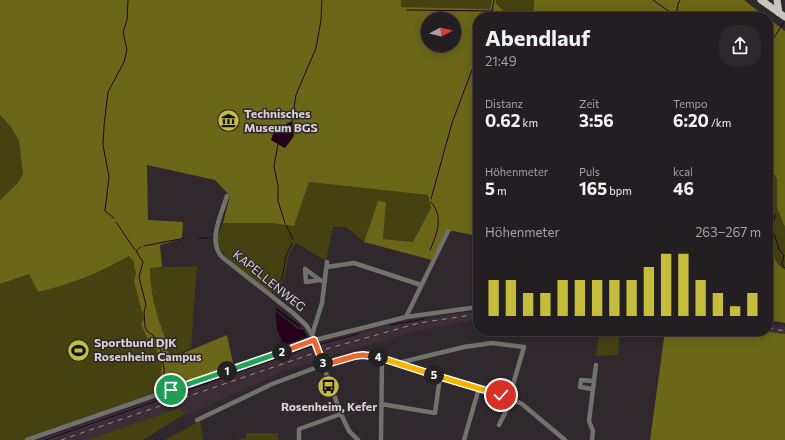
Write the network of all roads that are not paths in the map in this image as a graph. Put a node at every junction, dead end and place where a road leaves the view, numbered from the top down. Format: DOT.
graph roads {
  1 [pos="761,0"];
  2 [pos="777,0"];
  3 [pos="779,12"];
  4 [pos="785,17"];
  5 [pos="227,196"];
  6 [pos="448,231"];
  7 [pos="421,285"];
  8 [pos="473,308"];
  9 [pos="406,317"];
  10 [pos="313,338"];
  11 [pos="382,358"];
  12 [pos="397,364"];
  13 [pos="324,365"];
  14 [pos="596,365"];
  15 [pos="440,377"];
  16 [pos="593,381"];
  17 [pos="479,388"];
  18 [pos="592,389"];
  19 [pos="511,399"];
  20 [pos="381,404"];
  21 [pos="341,414"];
  22 [pos="197,420"];
  23 [pos="499,425"];
  24 [pos="27,440"];
  25 [pos="299,440"];
  26 [pos="358,440"];
  27 [pos="381,440"];
  28 [pos="464,440"];
  29 [pos="565,440"];
  30 [pos="592,440"];
  1 -- 3 [label="highway"];
  2 -- 3 [label="highway"];
  3 -- 4 [label="highway"];
  5 -- 10 [label="street, KAPELLENWEG"];
  6 -- 7 [label="street"];
  7 -- 9 [label="street"];
  7 -- 10 [label="street"];
  8 -- 9 [label="street"];
  9 -- 10 [label="street"];
  10 -- 13 [label="street, KAPELLENWEG"];
  10 -- 24 [label="street"];
  11 -- 12 [label="street"];
  11 -- 13 [label="street"];
  11 -- 20 [label="street"];
  12 -- 15 [label="street"];
  12 -- 19 [label="street"];
  13 -- 21 [label="street, KAPELLENWEG"];
  13 -- 22 [label="street"];
  14 -- 16 [label="street"];
  15 -- 17 [label="street"];
  15 -- 20 [label="street"];
  16 -- 18 [label="street"];
  16 -- 18 [label="street"];
  17 -- 19 [label="street"];
  17 -- 28 [label="street"];
  18 -- 30 [label="street"];
  19 -- 23 [label="street"];
  19 -- 29 [label="street"];
  20 -- 27 [label="street"];
  21 -- 25 [label="street"];
  21 -- 26 [label="street, KAPELLENWEG"];
}
